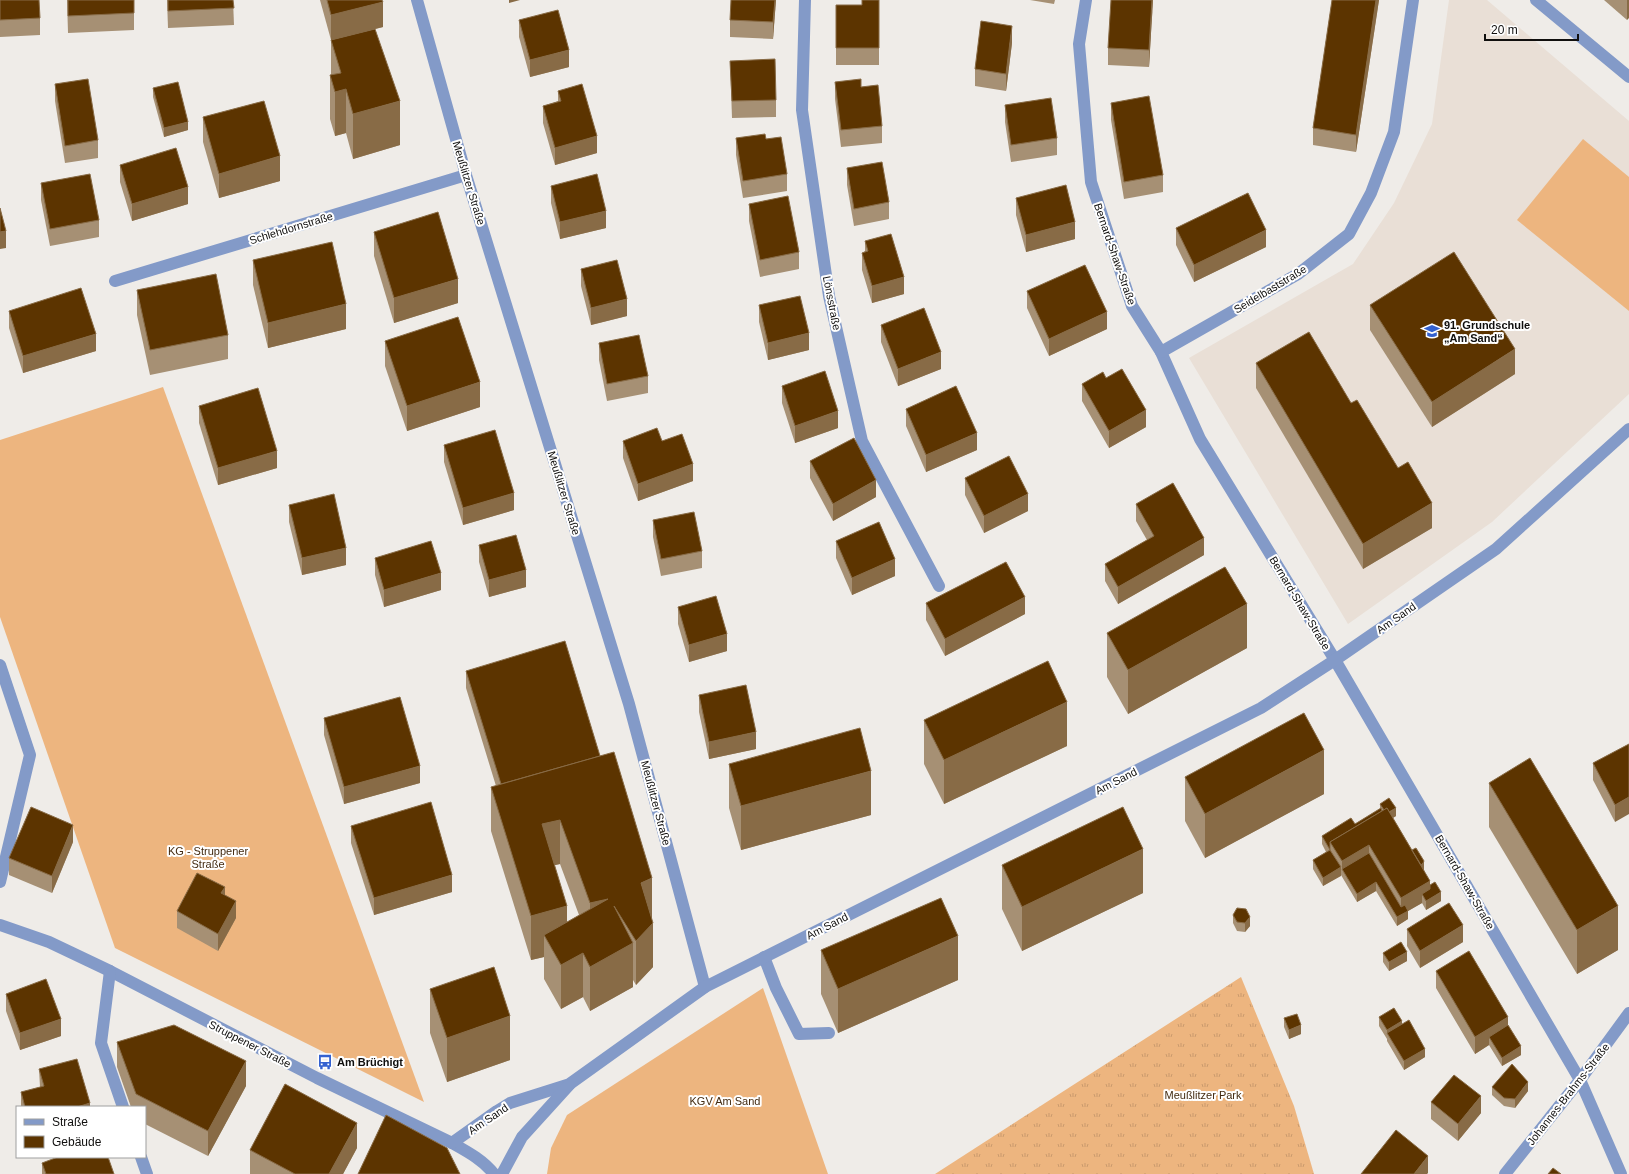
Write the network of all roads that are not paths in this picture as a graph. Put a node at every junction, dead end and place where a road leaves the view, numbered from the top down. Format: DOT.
graph roads {
  1 [pos="417,0"];
  2 [pos="805,0"];
  3 [pos="1086,0"];
  4 [pos="1413,0"];
  5 [pos="1536,0"];
  6 [pos="1629,77"];
  7 [pos="466,175"];
  8 [pos="115,281"];
  9 [pos="1161,352"];
  10 [pos="1629,429"];
  11 [pos="939,586"];
  12 [pos="1335,660"];
  13 [pos="0,665"];
  14 [pos="0,882"];
  15 [pos="0,925"];
  16 [pos="764,957"];
  17 [pos="110,971"];
  18 [pos="705,987"];
  19 [pos="1629,1013"];
  20 [pos="829,1033"];
  21 [pos="1580,1080"];
  22 [pos="571,1083"];
  23 [pos="123,1106"];
  24 [pos="452,1143"];
  25 [pos="141,1158"];
  26 [pos="147,1174"];
  27 [pos="494,1174"];
  28 [pos="502,1174"];
  29 [pos="1505,1174"];
  30 [pos="1621,1174"];
  1 -- 7 [label="street, Meußlitzer Straße"];
  2 -- 11 [label="street, Lönsstraße"];
  3 -- 9 [label="street, Bernard-Shaw-Straße"];
  4 -- 9 [label="street, Seidelbaststraße"];
  5 -- 6 [label="street"];
  7 -- 8 [label="street, Schlehdornstraße"];
  7 -- 18 [label="street, Meußlitzer Straße"];
  9 -- 12 [label="street, Bernard-Shaw-Straße"];
  10 -- 12 [label="street, Am Sand"];
  12 -- 16 [label="street, Am Sand"];
  12 -- 21 [label="street, Bernard-Shaw-Straße"];
  13 -- 14 [label="street"];
  15 -- 17 [label="street, Struppener Straße"];
  16 -- 18 [label="street, Am Sand"];
  16 -- 20 [label="street"];
  17 -- 23 [label="street"];
  17 -- 24 [label="street, Struppener Straße"];
  18 -- 22 [label="street, Am Sand"];
  19 -- 21 [label="street, Johannes-Brahms-Straße"];
  21 -- 29 [label="street, Johannes-Brahms-Straße"];
  21 -- 30 [label="street, Bernard-Shaw-Straße"];
  22 -- 24 [label="street, Am Sand"];
  22 -- 28 [label="street, Am Sand"];
  24 -- 27 [label="street, Struppener Straße"];
  25 -- 26 [label="street"];
}
